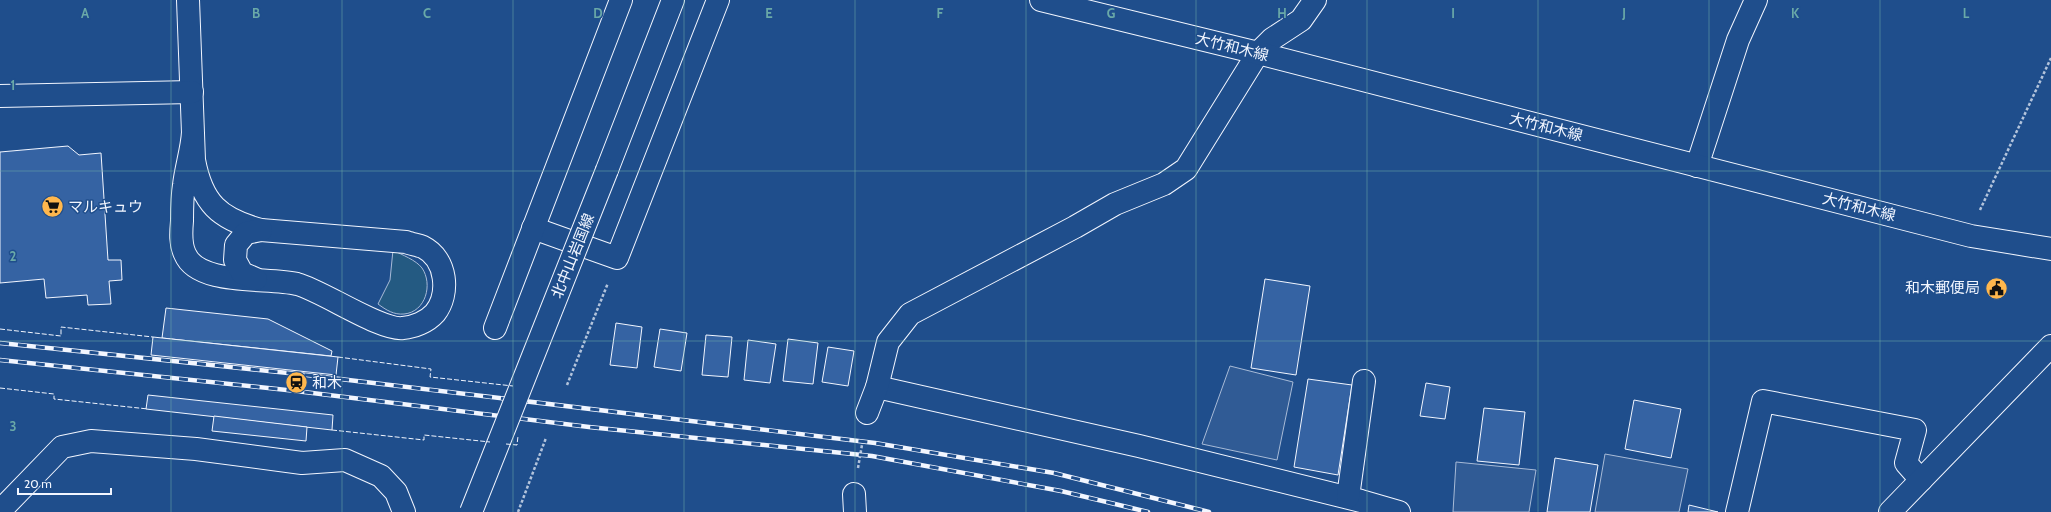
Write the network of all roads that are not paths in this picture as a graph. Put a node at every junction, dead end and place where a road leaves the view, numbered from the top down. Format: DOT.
graph roads {
  1 [pos="188,0"];
  2 [pos="621,0"];
  3 [pos="673,0"];
  4 [pos="718,0"];
  5 [pos="1041,0"];
  6 [pos="1315,0"];
  7 [pos="1756,0"];
  8 [pos="1089,6"];
  9 [pos="1258,53"];
  10 [pos="192,92"];
  11 [pos="0,96"];
  12 [pos="193,132"];
  13 [pos="1697,166"];
  14 [pos="533,228"];
  15 [pos="261,230"];
  16 [pos="2051,249"];
  17 [pos="256,279"];
  18 [pos="494,328"];
  19 [pos="2051,346"];
  20 [pos="1364,381"];
  21 [pos="876,387"];
  22 [pos="867,413"];
  23 [pos="1921,480"];
  24 [pos="1348,497"];
  25 [pos="0,511"];
  26 [pos="404,512"];
  27 [pos="471,512"];
  28 [pos="1399,512"];
  29 [pos="1737,512"];
  30 [pos="1890,512"];
  1 -- 10 [label="street"];
  2 -- 14 [label="street"];
  3 -- 27 [label="street, 北中山岩国線, bridge"];
  4 -- 14 [label="street"];
  5 -- 8 [label="street, 大竹和木線"];
  6 -- 9 [label="street"];
  7 -- 13 [label="street"];
  8 -- 9 [label="street, 大竹和木線"];
  9 -- 13 [label="street, 大竹和木線"];
  9 -- 21 [label="street"];
  10 -- 11 [label="street"];
  10 -- 12 [label="street"];
  12 -- 15 [label="street"];
  12 -- 17 [label="street"];
  13 -- 16 [label="street, 大竹和木線"];
  14 -- 18 [label="street"];
  15 -- 17 [label="street"];
  15 -- 17 [label="street"];
  19 -- 23 [label="street"];
  20 -- 24 [label="street"];
  21 -- 22 [label="street"];
  21 -- 24 [label="street"];
  23 -- 29 [label="street"];
  23 -- 30 [label="street"];
  24 -- 28 [label="street"];
  25 -- 26 [label="street"];
}
